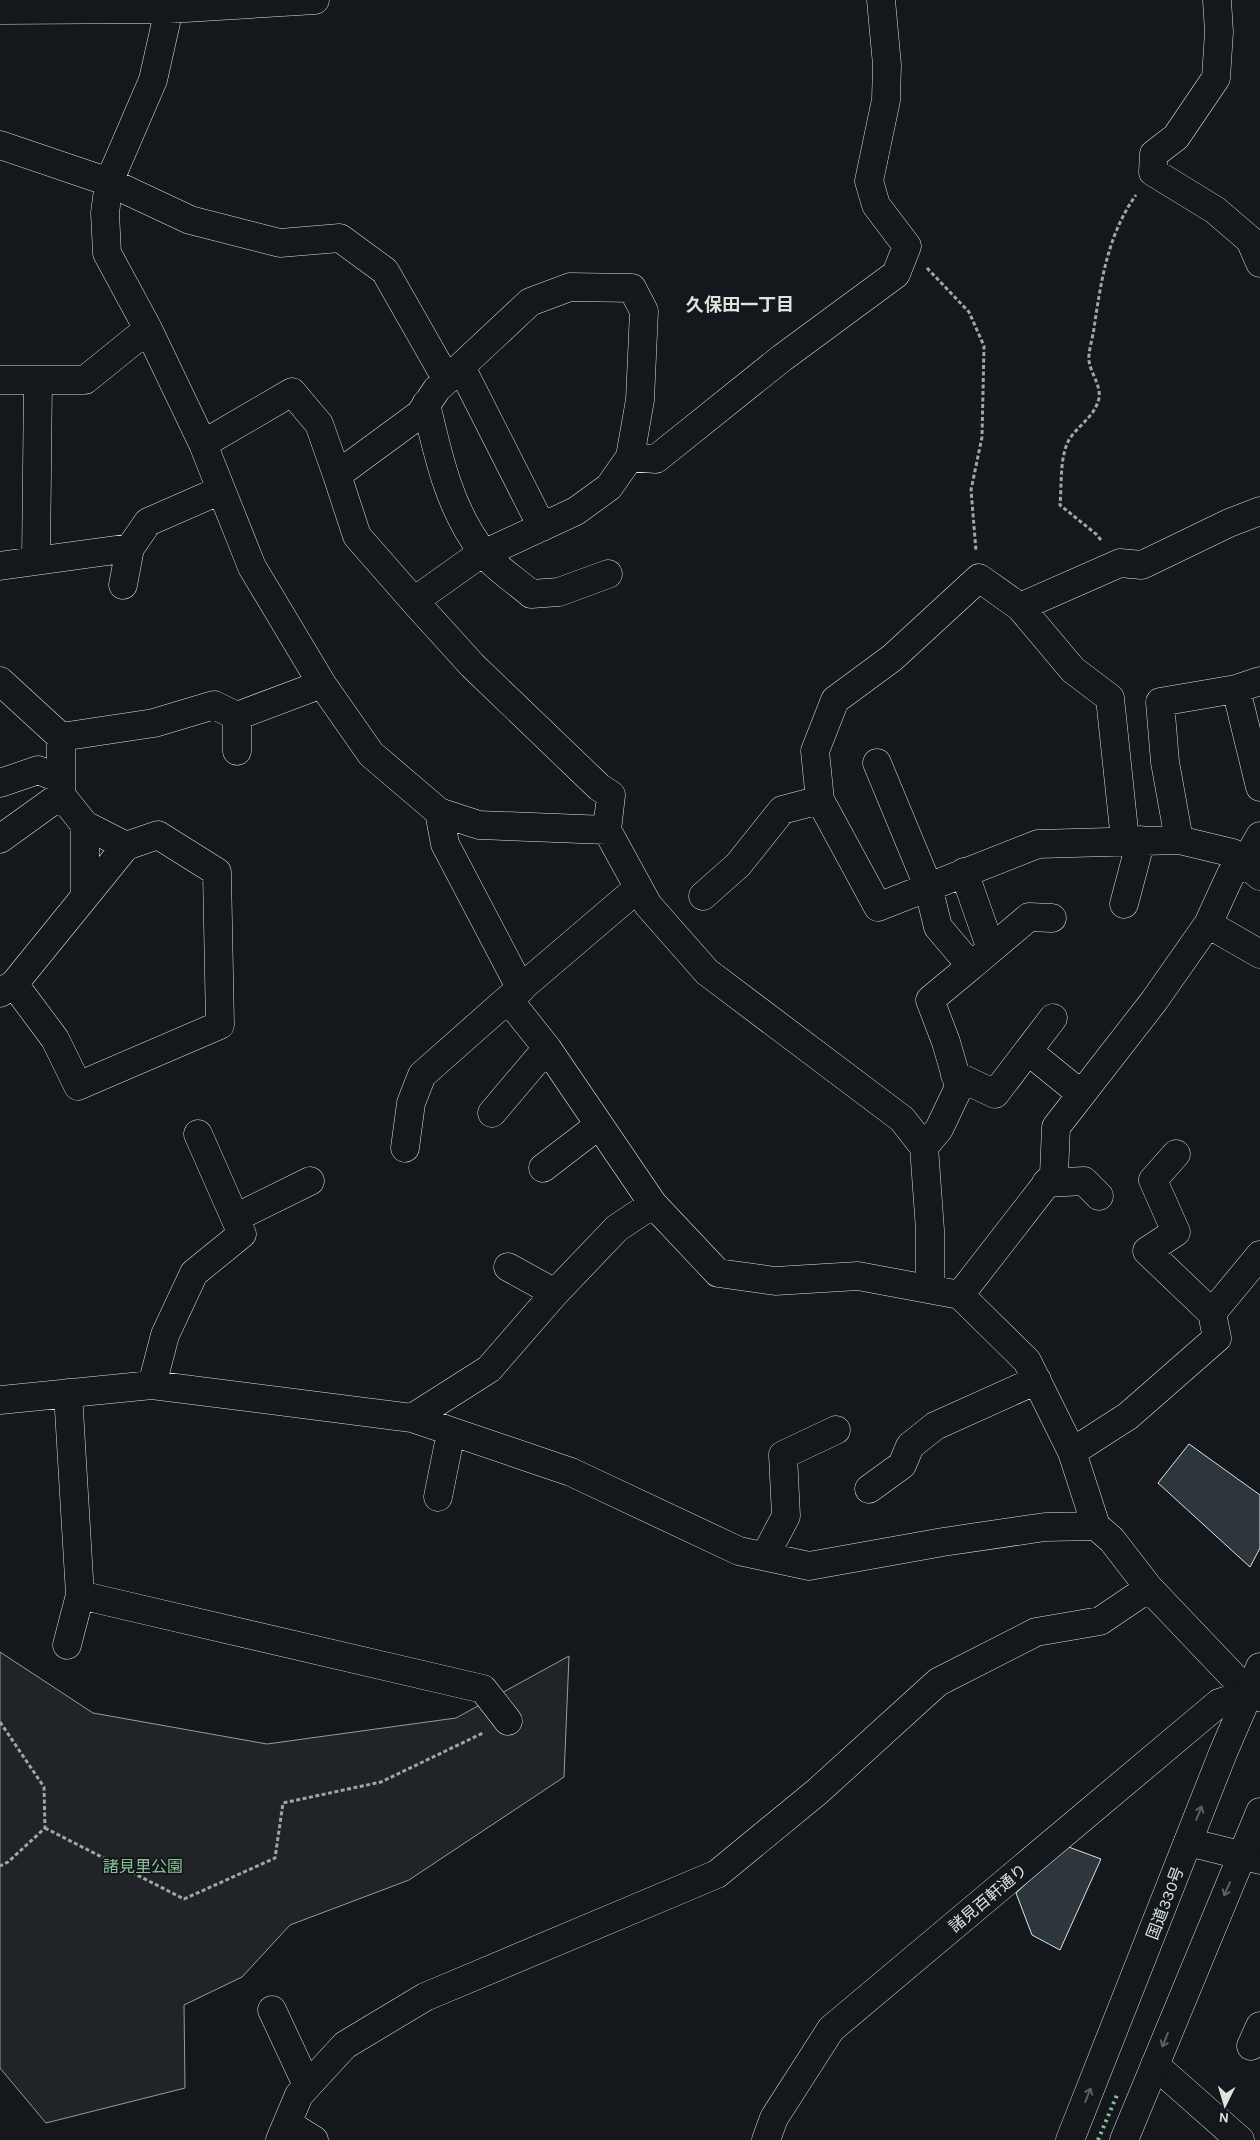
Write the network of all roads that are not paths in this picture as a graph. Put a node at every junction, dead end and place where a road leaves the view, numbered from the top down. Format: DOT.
graph roads {
  1 [pos="314,0"];
  2 [pos="881,0"];
  3 [pos="1217,0"];
  4 [pos="100,4"];
  5 [pos="169,9"];
  6 [pos="0,10"];
  7 [pos="0,145"];
  8 [pos="49,182"];
  9 [pos="107,192"];
  10 [pos="1260,263"];
  11 [pos="148,329"];
  12 [pos="454,373"];
  13 [pos="0,380"];
  14 [pos="38,380"];
  15 [pos="426,404"];
  16 [pos="204,444"];
  17 [pos="630,457"];
  18 [pos="337,475"];
  19 [pos="221,490"];
  20 [pos="1260,511"];
  21 [pos="542,527"];
  22 [pos="130,548"];
  23 [pos="483,552"];
  24 [pos="36,561"];
  25 [pos="0,566"];
  26 [pos="608,574"];
  27 [pos="123,585"];
  28 [pos="414,601"];
  29 [pos="1020,607"];
  30 [pos="0,682"];
  31 [pos="322,684"];
  32 [pos="1248,685"];
  33 [pos="237,716"];
  34 [pos="61,738"];
  35 [pos="237,750"];
  36 [pos="877,763"];
  37 [pos="0,783"];
  38 [pos="61,787"];
  39 [pos="1260,787"];
  40 [pos="820,800"];
  41 [pos="1260,803"];
  42 [pos="439,812"];
  43 [pos="85,825"];
  44 [pos="607,830"];
  45 [pos="1260,836"];
  46 [pos="0,839"];
  47 [pos="1133,840"];
  48 [pos="1179,840"];
  49 [pos="126,846"];
  50 [pos="1252,870"];
  51 [pos="964,872"];
  52 [pos="928,886"];
  53 [pos="638,888"];
  54 [pos="85,896"];
  55 [pos="703,896"];
  56 [pos="1124,904"];
  57 [pos="1052,918"];
  58 [pos="1208,924"];
  59 [pos="1260,954"];
  60 [pos="981,958"];
  61 [pos="7,989"];
  62 [pos="514,994"];
  63 [pos="1053,1018"];
  64 [pos="547,1048"];
  65 [pos="1028,1051"];
  66 [pos="956,1075"];
  67 [pos="1081,1094"];
  68 [pos="492,1112"];
  69 [pos="599,1125"];
  70 [pos="198,1134"];
  71 [pos="405,1148"];
  72 [pos="924,1148"];
  73 [pos="1176,1154"];
  74 [pos="543,1168"];
  75 [pos="310,1181"];
  76 [pos="1046,1184"];
  77 [pos="1098,1196"];
  78 [pos="652,1204"];
  79 [pos="235,1218"];
  80 [pos="1260,1255"];
  81 [pos="508,1267"];
  82 [pos="930,1289"];
  83 [pos="556,1293"];
  84 [pos="960,1295"];
  85 [pos="1212,1313"];
  86 [pos="1037,1380"];
  87 [pos="152,1385"];
  88 [pos="68,1393"];
  89 [pos="0,1400"];
  90 [pos="412,1418"];
  91 [pos="836,1430"];
  92 [pos="452,1432"];
  93 [pos="1072,1452"];
  94 [pos="869,1489"];
  95 [pos="438,1497"];
  96 [pos="1096,1526"];
  97 [pos="765,1556"];
  98 [pos="1149,1588"];
  99 [pos="80,1595"];
  100 [pos="68,1645"];
  101 [pos="1260,1667"];
  102 [pos="1254,1695"];
  103 [pos="508,1721"];
  104 [pos="1260,1812"];
  105 [pos="1188,1842"];
  106 [pos="1251,1857"];
  107 [pos="272,2010"];
  108 [pos="1155,2065"];
  109 [pos="307,2086"];
  110 [pos="283,2131"];
  111 [pos="314,2140"];
  112 [pos="766,2140"];
  113 [pos="1070,2140"];
  114 [pos="1124,2140"];
  115 [pos="1240,2140"];
  1 -- 5 [label="main road"];
  2 -- 17 [label="main road"];
  3 -- 10 [label="main road"];
  4 -- 5 [label="main road"];
  4 -- 6 [label="main road"];
  5 -- 9 [label="main road"];
  7 -- 9 [label="main road"];
  8 -- 9 [label="main road"];
  9 -- 11 [label="main road"];
  9 -- 12 [label="main road"];
  11 -- 14 [label="main road"];
  11 -- 16 [label="main road"];
  12 -- 15 [label="main road"];
  12 -- 17 [label="main road"];
  12 -- 21 [label="main road"];
  13 -- 14 [label="main road"];
  14 -- 24 [label="main road"];
  15 -- 18 [label="main road"];
  15 -- 23 [label="main road"];
  16 -- 18 [label="main road"];
  16 -- 19 [label="main road"];
  17 -- 21 [label="main road"];
  18 -- 28 [label="main road"];
  19 -- 22 [label="main road"];
  19 -- 31 [label="main road"];
  20 -- 29 [label="main road"];
  21 -- 23 [label="main road"];
  22 -- 24 [label="main road"];
  22 -- 27 [label="main road"];
  23 -- 26 [label="main road"];
  23 -- 28 [label="main road"];
  24 -- 25 [label="main road"];
  28 -- 44 [label="main road"];
  29 -- 40 [label="main road"];
  29 -- 47 [label="main road"];
  30 -- 34 [label="main road"];
  31 -- 33 [label="main road"];
  31 -- 42 [label="main road"];
  32 -- 39 [label="main road"];
  32 -- 48 [label="main road"];
  33 -- 34 [label="main road"];
  33 -- 35 [label="main road"];
  34 -- 38 [label="main road"];
  36 -- 52 [label="main road"];
  37 -- 38 [label="main road"];
  38 -- 43 [label="main road"];
  38 -- 46 [label="main road"];
  39 -- 41 [label="main road"];
  40 -- 52 [label="main road"];
  40 -- 55 [label="main road"];
  42 -- 44 [label="main road"];
  42 -- 62 [label="main road"];
  43 -- 49 [label="main road"];
  43 -- 54 [label="main road"];
  44 -- 53 [label="main road"];
  45 -- 50 [label="main road"];
  47 -- 48 [label="main road"];
  47 -- 51 [label="main road"];
  47 -- 56 [label="main road"];
  48 -- 50 [label="main road"];
  49 -- 54 [label="main road"];
  49 -- 61 [label="main road"];
  50 -- 58 [label="main road"];
  51 -- 52 [label="main road"];
  51 -- 60 [label="main road"];
  52 -- 60 [label="main road"];
  53 -- 62 [label="main road"];
  53 -- 72 [label="main road"];
  54 -- 61 [label="main road"];
  57 -- 60 [label="main road"];
  58 -- 59 [label="main road"];
  58 -- 67 [label="main road"];
  60 -- 66 [label="main road"];
  62 -- 64 [label="main road"];
  62 -- 71 [label="main road"];
  63 -- 65 [label="main road"];
  64 -- 68 [label="main road"];
  64 -- 69 [label="main road"];
  65 -- 66 [label="main road"];
  65 -- 67 [label="main road"];
  66 -- 72 [label="main road"];
  67 -- 76 [label="main road"];
  69 -- 74 [label="main road"];
  69 -- 78 [label="main road"];
  70 -- 79 [label="main road"];
  72 -- 82 [label="main road"];
  73 -- 85 [label="main road"];
  75 -- 79 [label="main road"];
  76 -- 77 [label="main road"];
  76 -- 84 [label="main road"];
  78 -- 82 [label="main road"];
  78 -- 83 [label="main road"];
  79 -- 87 [label="main road"];
  80 -- 85 [label="main road"];
  81 -- 83 [label="main road"];
  82 -- 84 [label="main road"];
  83 -- 90 [label="main road"];
  84 -- 86 [label="main road"];
  85 -- 93 [label="main road"];
  86 -- 93 [label="main road"];
  86 -- 94 [label="main road"];
  87 -- 88 [label="main road"];
  87 -- 90 [label="main road"];
  88 -- 89 [label="main road"];
  88 -- 99 [label="main road"];
  90 -- 92 [label="main road"];
  91 -- 97 [label="main road"];
  92 -- 95 [label="main road"];
  92 -- 97 [label="main road"];
  93 -- 96 [label="main road"];
  96 -- 97 [label="main road"];
  96 -- 98 [label="main road"];
  98 -- 102 [label="main road"];
  98 -- 109 [label="main road"];
  99 -- 100 [label="main road"];
  99 -- 103 [label="main road"];
  101 -- 102 [label="main road, 国道330号"];
  105 -- 102 [label="main road, 国道330号, one-way"];
  102 -- 112 [label="main road, 諸見百軒通り"];
  104 -- 106 [label="main road"];
  105 -- 106 [label="main road"];
  113 -- 105 [label="main road, 国道330号, one-way"];
  106 -- 108 [label="main road, one-way"];
  107 -- 109 [label="main road"];
  108 -- 114 [label="main road"];
  108 -- 115 [label="main road"];
  109 -- 110 [label="main road"];
  110 -- 111 [label="main road"];
}
